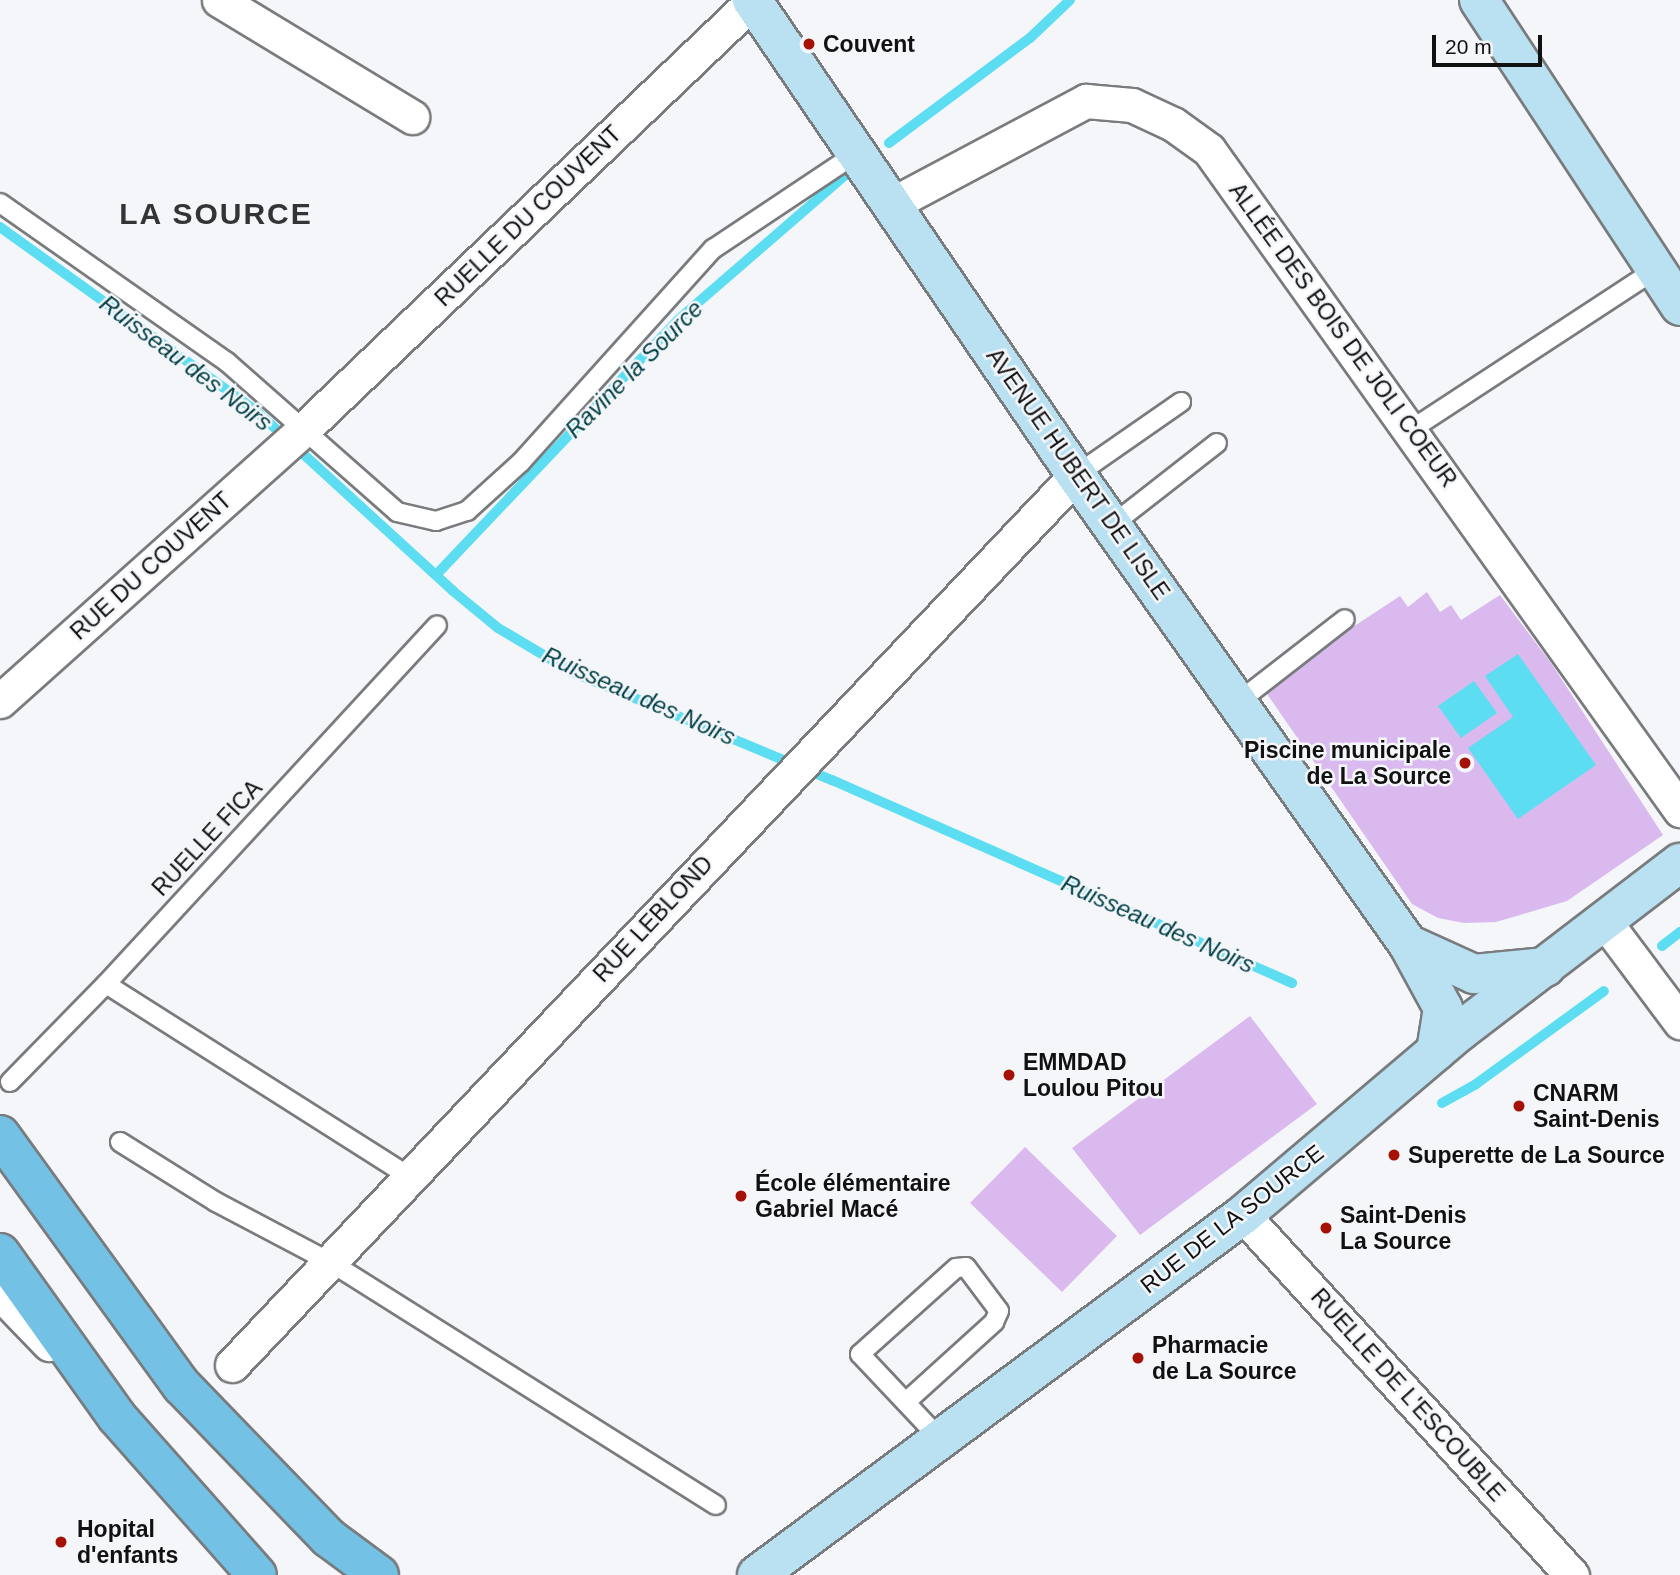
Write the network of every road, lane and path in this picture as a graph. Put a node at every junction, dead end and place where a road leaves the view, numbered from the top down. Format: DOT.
graph roads {
  1 [pos="219,0"];
  2 [pos="753,0"];
  3 [pos="1479,0"];
  4 [pos="412,117"];
  5 [pos="857,153"];
  6 [pos="0,203"];
  7 [pos="892,204"];
  8 [pos="1655,270"];
  9 [pos="1680,306"];
  10 [pos="1181,402"];
  11 [pos="1412,429"];
  12 [pos="292,441"];
  13 [pos="1217,443"];
  14 [pos="1076,475"];
  15 [pos="1112,525"];
  16 [pos="1345,619"];
  17 [pos="437,625"];
  18 [pos="0,701"];
  19 [pos="1238,702"];
  20 [pos="1680,810"];
  21 [pos="1680,863"];
  22 [pos="1606,923"];
  23 [pos="1408,944"];
  24 [pos="1547,967"];
  25 [pos="1474,974"];
  26 [pos="106,984"];
  27 [pos="1489,1009"];
  28 [pos="1680,1022"];
  29 [pos="1436,1052"];
  30 [pos="10,1082"];
  31 [pos="0,1135"];
  32 [pos="120,1142"];
  33 [pos="408,1176"];
  34 [pos="1244,1215"];
  35 [pos="0,1253"];
  36 [pos="330,1262"];
  37 [pos="0,1293"];
  38 [pos="232,1365"];
  39 [pos="907,1401"];
  40 [pos="117,1417"];
  41 [pos="941,1440"];
  42 [pos="716,1505"];
  43 [pos="767,1571"];
  44 [pos="257,1575"];
  45 [pos="379,1575"];
  46 [pos="1572,1575"];
  1 -- 4 [label="street"];
  2 -- 5 [label="street, AVENUE HUBERT DE LISLE"];
  2 -- 12 [label="street, RUELLE DU COUVENT"];
  3 -- 8 [label="street"];
  5 -- 7 [label="street, AVENUE HUBERT DE LISLE"];
  5 -- 12 [label="lane"];
  6 -- 12 [label="lane"];
  7 -- 11 [label="street, ALLÉE DES BOIS DE JOLI COEUR"];
  7 -- 14 [label="street, AVENUE HUBERT DE LISLE"];
  8 -- 9 [label="street"];
  8 -- 11 [label="lane"];
  10 -- 14 [label="lane"];
  11 -- 20 [label="street, ALLÉE DES BOIS DE JOLI COEUR"];
  12 -- 18 [label="street, RUE DU COUVENT"];
  13 -- 15 [label="lane"];
  14 -- 15 [label="street, AVENUE HUBERT DE LISLE"];
  14 -- 33 [label="street, RUE LEBLOND"];
  15 -- 19 [label="street, AVENUE HUBERT DE LISLE"];
  16 -- 19 [label="lane"];
  17 -- 26 [label="lane, RUELLE FICA"];
  19 -- 23 [label="street, AVENUE HUBERT DE LISLE"];
  21 -- 22 [label="street, RUE DE LA SOURCE"];
  22 -- 24 [label="street, RUE DE LA SOURCE"];
  22 -- 28 [label="street"];
  23 -- 25 [label="street"];
  23 -- 29 [label="street, AVENUE HUBERT DE LISLE"];
  24 -- 25 [label="street"];
  24 -- 27 [label="street, RUE DE LA SOURCE"];
  25 -- 27 [label="street"];
  26 -- 30 [label="lane, RUELLE FICA"];
  26 -- 33 [label="lane"];
  27 -- 29 [label="street, RUE DE LA SOURCE"];
  29 -- 34 [label="street, RUE DE LA SOURCE"];
  31 -- 45 [label="main road"];
  32 -- 36 [label="lane"];
  33 -- 36 [label="street, RUE LEBLOND"];
  34 -- 41 [label="street, RUE DE LA SOURCE"];
  34 -- 46 [label="street, RUELLE DE L'ESCOUBLE"];
  35 -- 40 [label="main road"];
  36 -- 38 [label="street, RUE LEBLOND"];
  36 -- 42 [label="lane"];
  37 -- 40 [label="street"];
  39 -- 39 [label="lane"];
  39 -- 41 [label="lane"];
  40 -- 44 [label="main road"];
  41 -- 43 [label="street, RUE DE LA SOURCE"];
}
